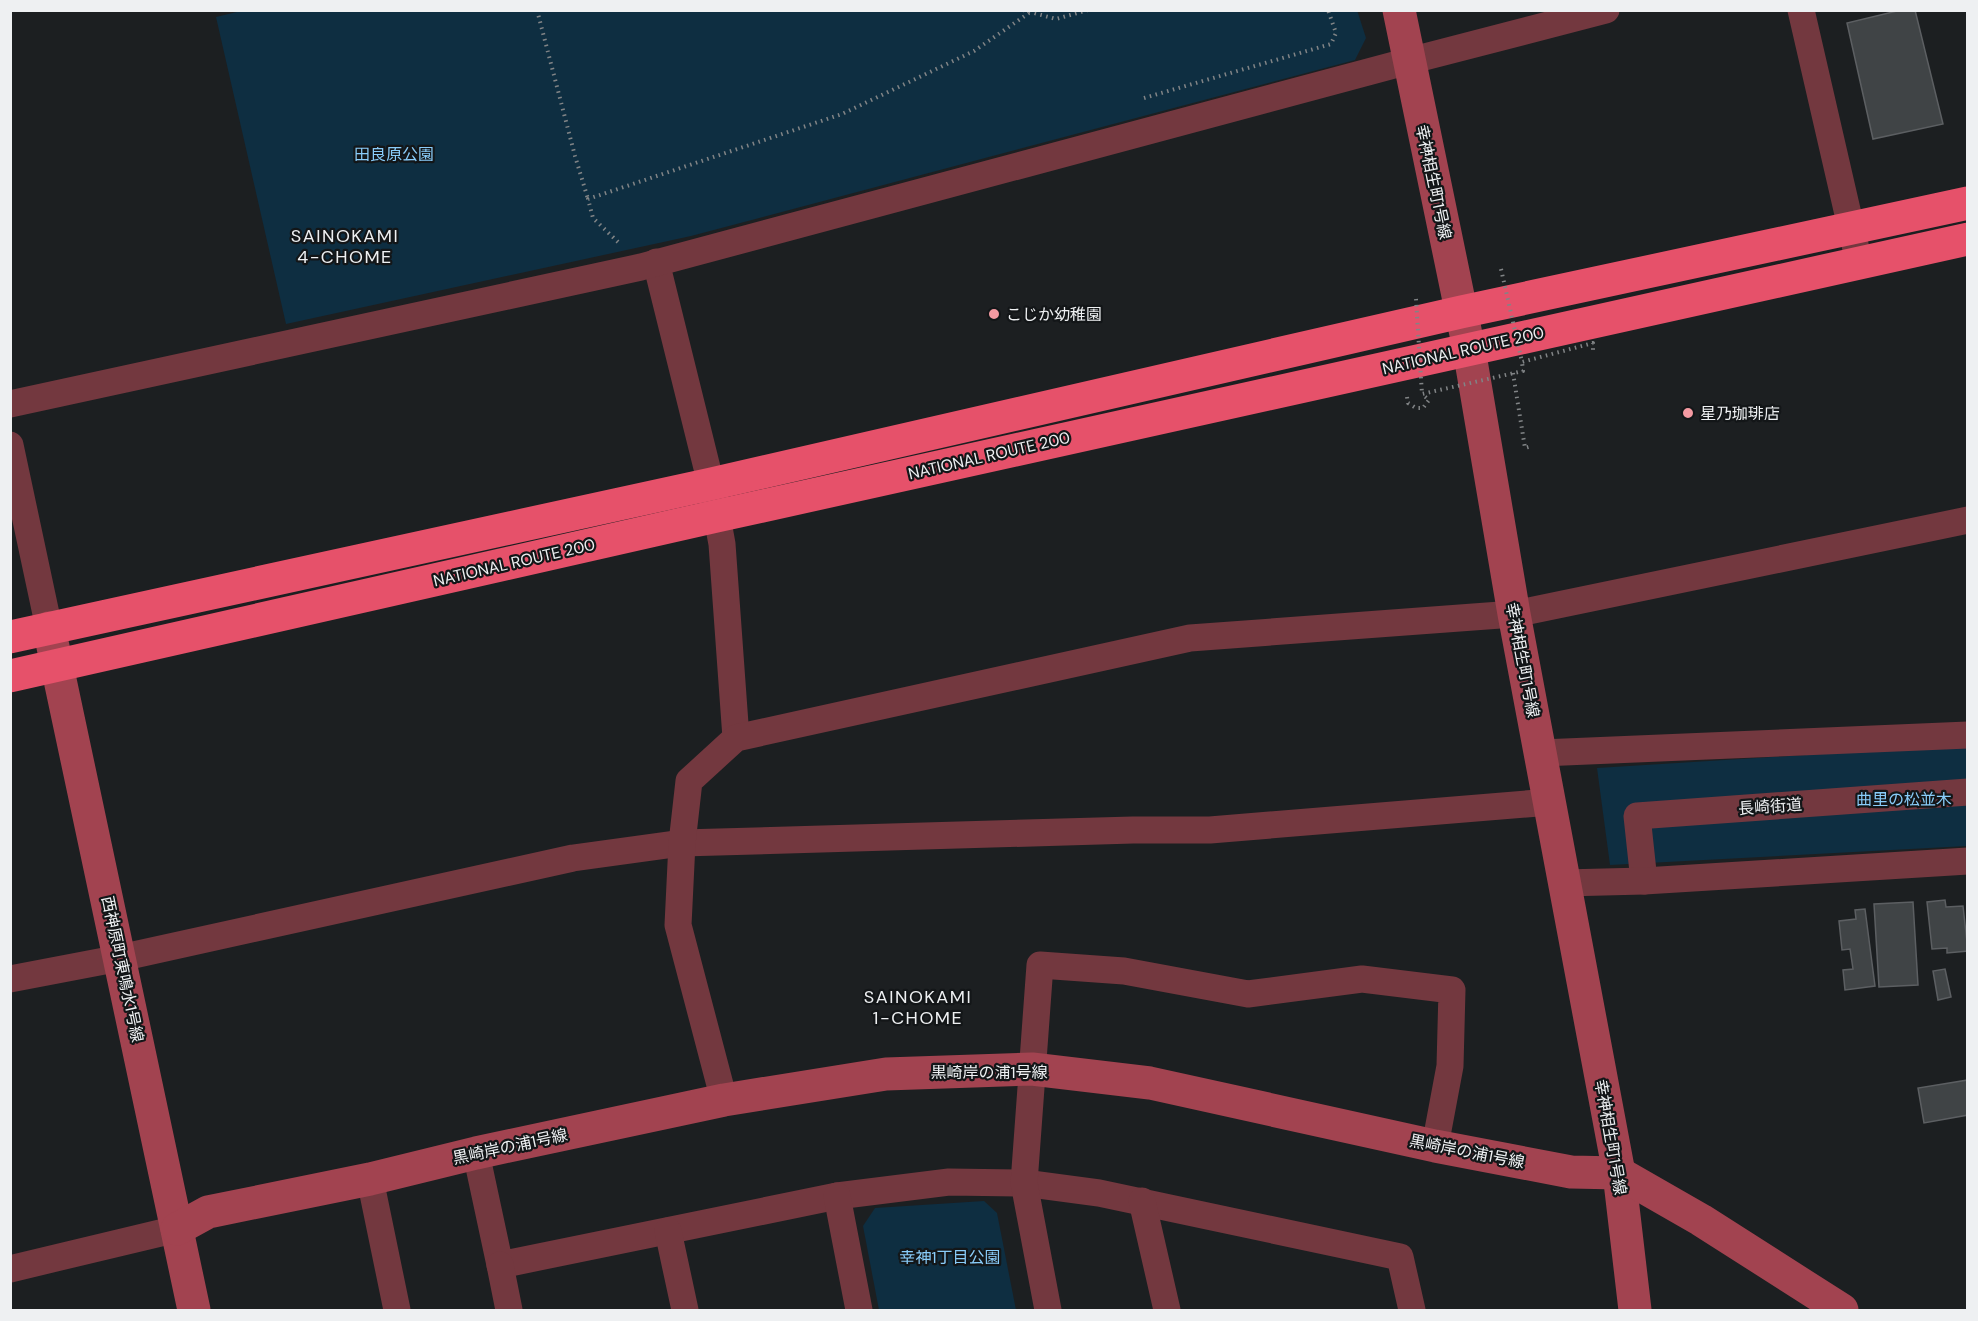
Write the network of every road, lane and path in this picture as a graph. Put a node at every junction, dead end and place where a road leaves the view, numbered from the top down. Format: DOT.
graph roads {
  1 [pos="537,10"];
  2 [pos="1023,10"];
  3 [pos="1088,10"];
  4 [pos="1399,10"];
  5 [pos="1606,10"];
  6 [pos="1801,10"];
  7 [pos="1029,13"];
  8 [pos="1408,61"];
  9 [pos="588,199"];
  10 [pos="1968,203"];
  11 [pos="1850,227"];
  12 [pos="1968,239"];
  13 [pos="1859,262"];
  14 [pos="648,264"];
  15 [pos="1501,269"];
  16 [pos="1416,299"];
  17 [pos="1461,312"];
  18 [pos="1469,349"];
  19 [pos="1593,350"];
  20 [pos="1522,362"];
  21 [pos="1513,373"];
  22 [pos="1406,393"];
  23 [pos="1422,394"];
  24 [pos="10,404"];
  25 [pos="10,445"];
  26 [pos="1532,446"];
  27 [pos="711,484"];
  28 [pos="717,516"];
  29 [pos="1968,520"];
  30 [pos="1514,614"];
  31 [pos="50,628"];
  32 [pos="10,637"];
  33 [pos="59,666"];
  34 [pos="10,676"];
  35 [pos="1968,735"];
  36 [pos="736,738"];
  37 [pos="1541,753"];
  38 [pos="1968,792"];
  39 [pos="1550,802"];
  40 [pos="682,843"];
  41 [pos="1968,861"];
  42 [pos="1644,881"];
  43 [pos="1564,883"];
  44 [pos="120,958"];
  45 [pos="10,979"];
  46 [pos="1032,1069"];
  47 [pos="724,1100"];
  48 [pos="1435,1146"];
  49 [pos="476,1153"];
  50 [pos="1619,1173"];
  51 [pos="370,1179"];
  52 [pos="1024,1183"];
  53 [pos="837,1196"];
  54 [pos="1142,1201"];
  55 [pos="177,1229"];
  56 [pos="668,1231"];
  57 [pos="500,1265"];
  58 [pos="10,1269"];
  59 [pos="194,1311"];
  60 [pos="397,1311"];
  61 [pos="509,1311"];
  62 [pos="685,1311"];
  63 [pos="859,1311"];
  64 [pos="1048,1311"];
  65 [pos="1167,1311"];
  66 [pos="1412,1311"];
  67 [pos="1635,1311"];
  68 [pos="1842,1311"];
  1 -- 9 [label="path"];
  2 -- 7 [label="path"];
  3 -- 7 [label="path"];
  4 -- 8 [label="street, 幸神相生町1号線"];
  5 -- 8 [label="street"];
  6 -- 11 [label="street"];
  7 -- 9 [label="path"];
  8 -- 14 [label="street"];
  8 -- 17 [label="street, 幸神相生町1号線"];
  9 -- 14 [label="path"];
  10 -- 11 [label="highway, NATIONAL ROUTE 200"];
  11 -- 13 [label="street"];
  11 -- 17 [label="highway, NATIONAL ROUTE 200"];
  12 -- 13 [label="highway, NATIONAL ROUTE 200"];
  13 -- 18 [label="highway, NATIONAL ROUTE 200"];
  14 -- 24 [label="street"];
  14 -- 27 [label="street"];
  15 -- 20 [label="path, bridge"];
  16 -- 23 [label="path, bridge"];
  17 -- 18 [label="street, 幸神相生町1号線"];
  17 -- 27 [label="highway, NATIONAL ROUTE 200"];
  18 -- 28 [label="highway, NATIONAL ROUTE 200"];
  18 -- 30 [label="street, 幸神相生町1号線"];
  19 -- 20 [label="path, bridge"];
  20 -- 21 [label="path, bridge"];
  21 -- 23 [label="path, bridge"];
  21 -- 26 [label="path"];
  22 -- 23 [label="path"];
  25 -- 31 [label="street"];
  27 -- 28 [label="street"];
  27 -- 31 [label="highway, NATIONAL ROUTE 200"];
  28 -- 33 [label="highway, NATIONAL ROUTE 200"];
  28 -- 36 [label="street"];
  29 -- 30 [label="street"];
  30 -- 36 [label="street"];
  30 -- 37 [label="street, 幸神相生町1号線"];
  31 -- 32 [label="highway, NATIONAL ROUTE 200"];
  31 -- 33 [label="street, 西神原町東鳴水1号線"];
  33 -- 34 [label="highway, NATIONAL ROUTE 200"];
  33 -- 44 [label="street, 西神原町東鳴水1号線"];
  35 -- 37 [label="street"];
  36 -- 40 [label="street"];
  37 -- 39 [label="street, 幸神相生町1号線"];
  38 -- 42 [label="street, 長崎街道"];
  39 -- 40 [label="street"];
  39 -- 43 [label="street, 幸神相生町1号線"];
  40 -- 44 [label="street"];
  40 -- 47 [label="street"];
  41 -- 42 [label="street"];
  42 -- 43 [label="street"];
  43 -- 50 [label="street, 幸神相生町1号線"];
  44 -- 45 [label="street"];
  44 -- 55 [label="street, 西神原町東鳴水1号線"];
  46 -- 47 [label="street, 黒崎岸の浦1号線"];
  46 -- 48 [label="street, 黒崎岸の浦1号線"];
  46 -- 48 [label="street"];
  46 -- 52 [label="street"];
  47 -- 49 [label="street, 黒崎岸の浦1号線"];
  48 -- 50 [label="street, 黒崎岸の浦1号線"];
  49 -- 51 [label="street, 黒崎岸の浦1号線"];
  49 -- 57 [label="street"];
  50 -- 67 [label="street, 幸神相生町1号線"];
  50 -- 68 [label="street, 黒崎岸の浦1号線"];
  51 -- 55 [label="street, 黒崎岸の浦1号線"];
  51 -- 60 [label="street"];
  52 -- 53 [label="street"];
  52 -- 54 [label="street"];
  52 -- 64 [label="street"];
  53 -- 56 [label="street"];
  53 -- 63 [label="street"];
  54 -- 65 [label="street"];
  54 -- 66 [label="street"];
  55 -- 58 [label="street"];
  55 -- 59 [label="street, 西神原町東鳴水1号線"];
  56 -- 57 [label="street"];
  56 -- 62 [label="street"];
  57 -- 61 [label="street"];
}
